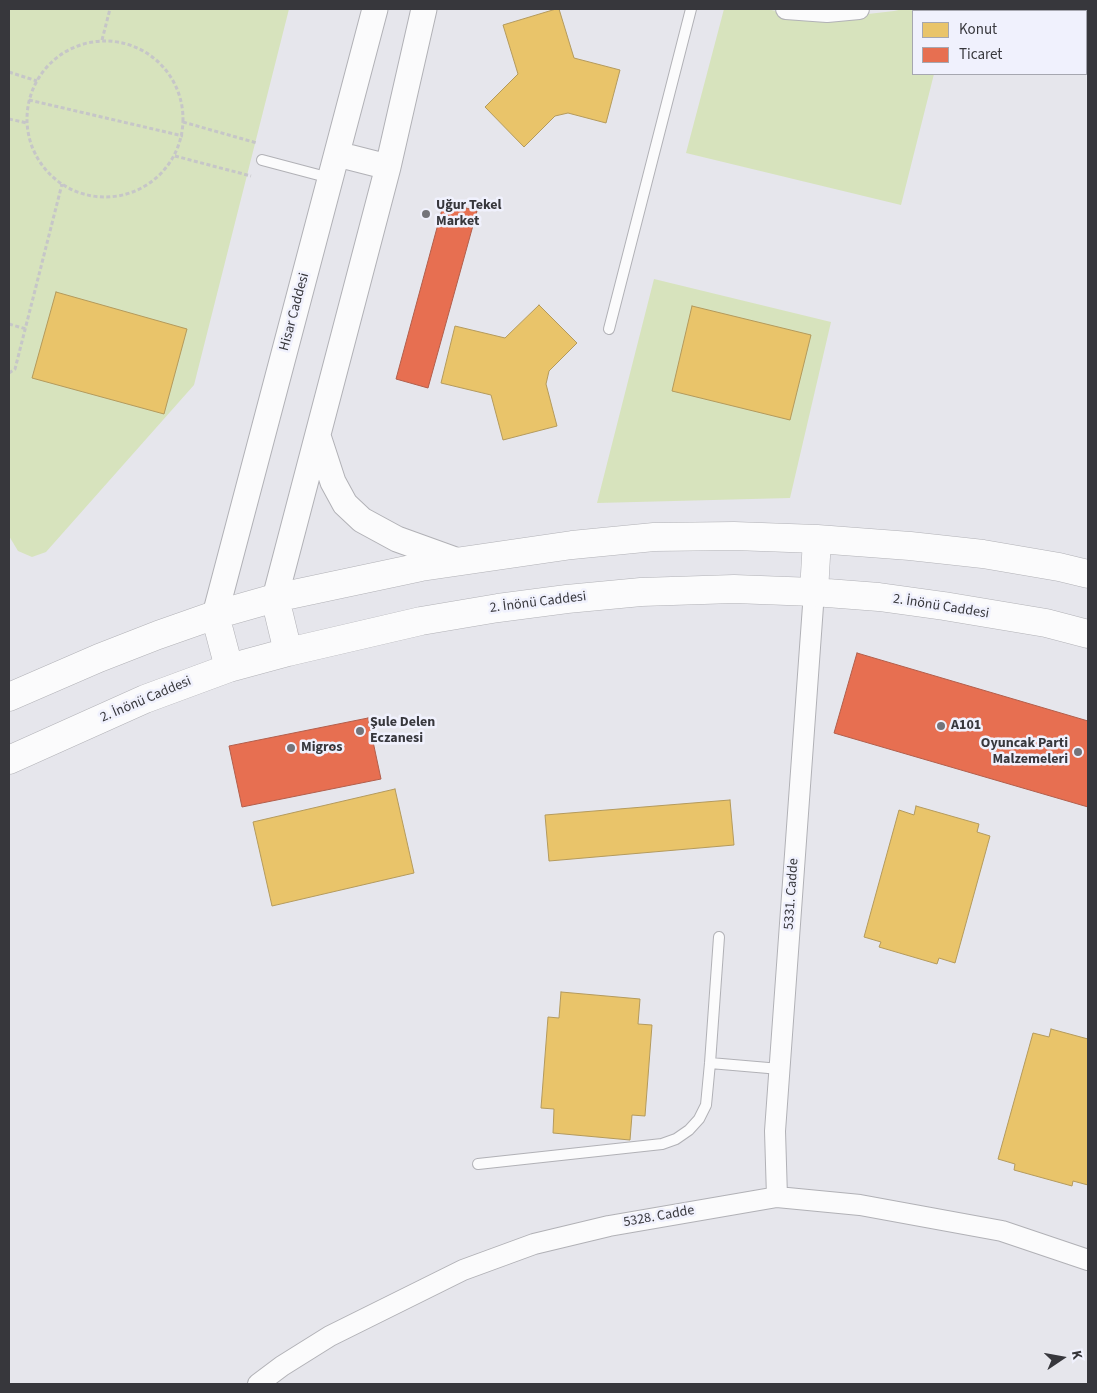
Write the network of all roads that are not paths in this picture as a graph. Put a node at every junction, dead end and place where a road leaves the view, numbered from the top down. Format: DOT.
graph roads {
  1 [pos="375,9"];
  2 [pos="424,9"];
  3 [pos="691,9"];
  4 [pos="786,9"];
  5 [pos="858,9"];
  6 [pos="337,154"];
  7 [pos="262,160"];
  8 [pos="388,167"];
  9 [pos="330,178"];
  10 [pos="609,329"];
  11 [pos="318,436"];
  12 [pos="817,539"];
  13 [pos="458,561"];
  14 [pos="1088,574"];
  15 [pos="814,592"];
  16 [pos="275,598"];
  17 [pos="215,615"];
  18 [pos="1088,634"];
  19 [pos="288,652"];
  20 [pos="229,668"];
  21 [pos="9,697"];
  22 [pos="9,760"];
  23 [pos="719,937"];
  24 [pos="710,1063"];
  25 [pos="780,1068"];
  26 [pos="478,1164"];
  27 [pos="777,1197"];
  28 [pos="1088,1260"];
  29 [pos="258,1384"];
  1 -- 6 [label="street, Hisar Caddesi"];
  2 -- 8 [label="street"];
  3 -- 10 [label="lane"];
  4 -- 5 [label="street"];
  6 -- 8 [label="street"];
  6 -- 9 [label="street, Hisar Caddesi"];
  7 -- 9 [label="lane"];
  8 -- 11 [label="street"];
  9 -- 17 [label="street, Hisar Caddesi"];
  11 -- 13 [label="street"];
  11 -- 16 [label="street"];
  12 -- 13 [label="main road"];
  12 -- 14 [label="main road"];
  12 -- 15 [label="main road"];
  13 -- 16 [label="main road"];
  15 -- 18 [label="main road, 2. İnönü Caddesi"];
  15 -- 19 [label="main road, 2. İnönü Caddesi"];
  15 -- 25 [label="street, 5331. Cadde"];
  16 -- 17 [label="main road"];
  16 -- 19 [label="main road"];
  17 -- 20 [label="main road"];
  17 -- 21 [label="main road"];
  19 -- 20 [label="main road, 2. İnönü Caddesi"];
  20 -- 22 [label="main road, 2. İnönü Caddesi"];
  23 -- 24 [label="lane"];
  24 -- 25 [label="lane"];
  24 -- 26 [label="lane"];
  25 -- 27 [label="street, 5331. Cadde"];
  27 -- 28 [label="street, 5328. Cadde"];
  27 -- 29 [label="street, 5328. Cadde"];
}
